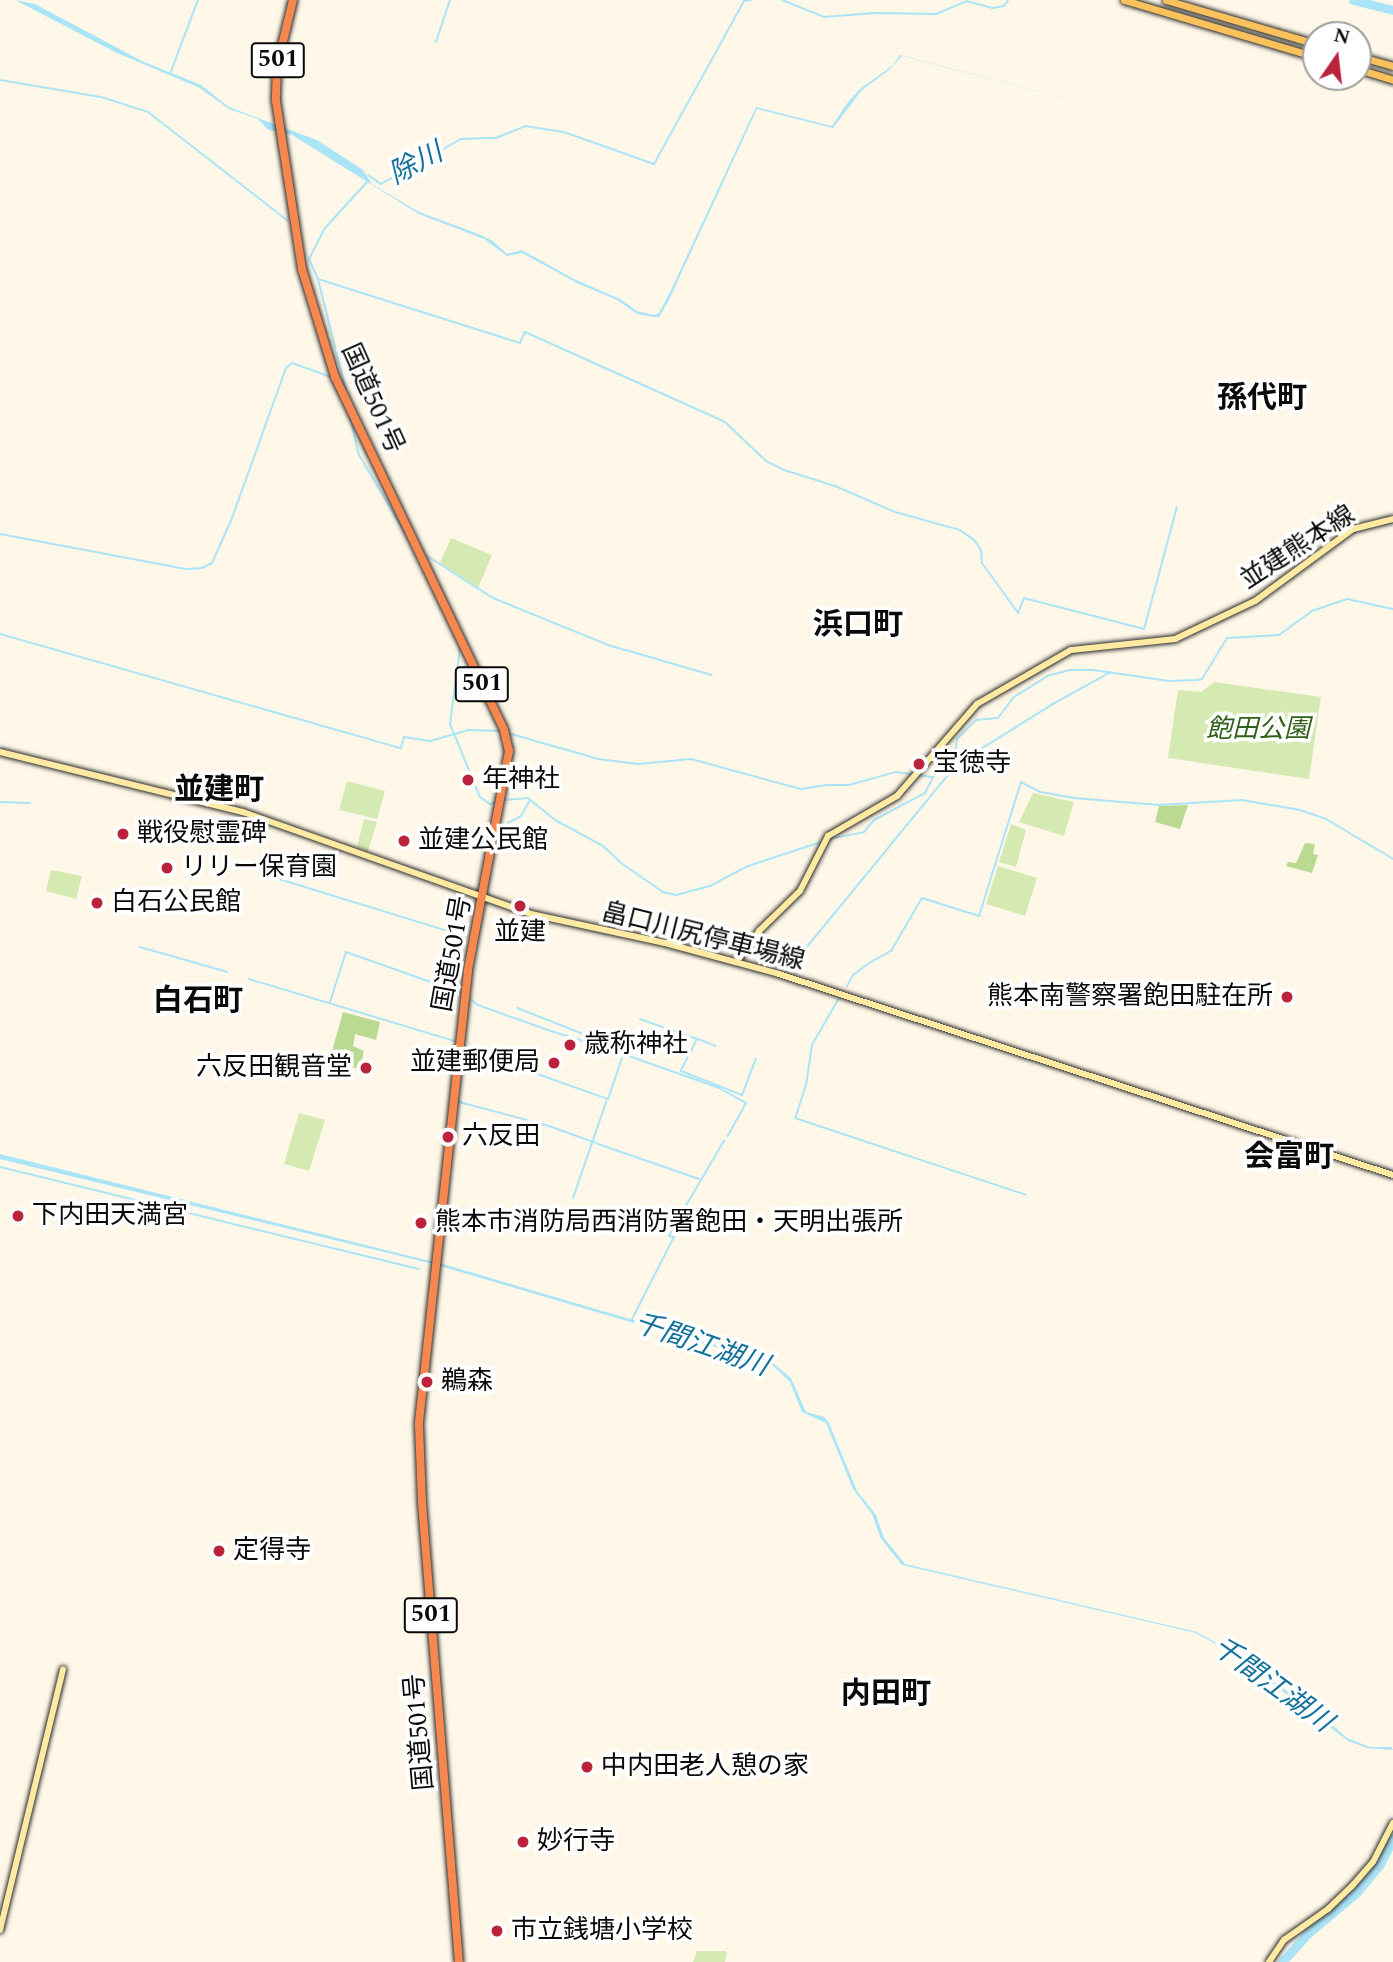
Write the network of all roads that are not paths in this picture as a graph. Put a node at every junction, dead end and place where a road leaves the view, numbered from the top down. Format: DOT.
graph roads {
  1 [pos="293,0"];
  2 [pos="1124,0"];
  3 [pos="1166,0"];
  4 [pos="1186,6"];
  5 [pos="1182,17"];
  6 [pos="1302,40"];
  7 [pos="1302,53"];
  8 [pos="1372,60"];
  9 [pos="1393,66"];
  10 [pos="1372,73"];
  11 [pos="1393,80"];
  12 [pos="1393,519"];
  13 [pos="0,752"];
  14 [pos="484,896"];
  15 [pos="736,962"];
  16 [pos="1393,1175"];
  17 [pos="63,1670"];
  18 [pos="1393,1823"];
  19 [pos="0,1930"];
  20 [pos="459,1962"];
  21 [pos="1269,1962"];
  1 -- 14 [label="highway, 国道501号 / 501"];
  2 -- 5 [label="main road"];
  3 -- 4 [label="main road"];
  4 -- 5 [label="main road"];
  4 -- 6 [label="main road"];
  5 -- 7 [label="main road"];
  8 -- 9 [label="main road"];
  10 -- 11 [label="main road"];
  12 -- 15 [label="main road, 並建熊本線"];
  13 -- 14 [label="main road, 畠口川尻停車場線"];
  14 -- 15 [label="main road, 畠口川尻停車場線"];
  14 -- 20 [label="highway, 国道501号 / 501"];
  15 -- 16 [label="main road, 畠口川尻停車場線"];
  17 -- 19 [label="main road"];
  18 -- 21 [label="main road"];
}
